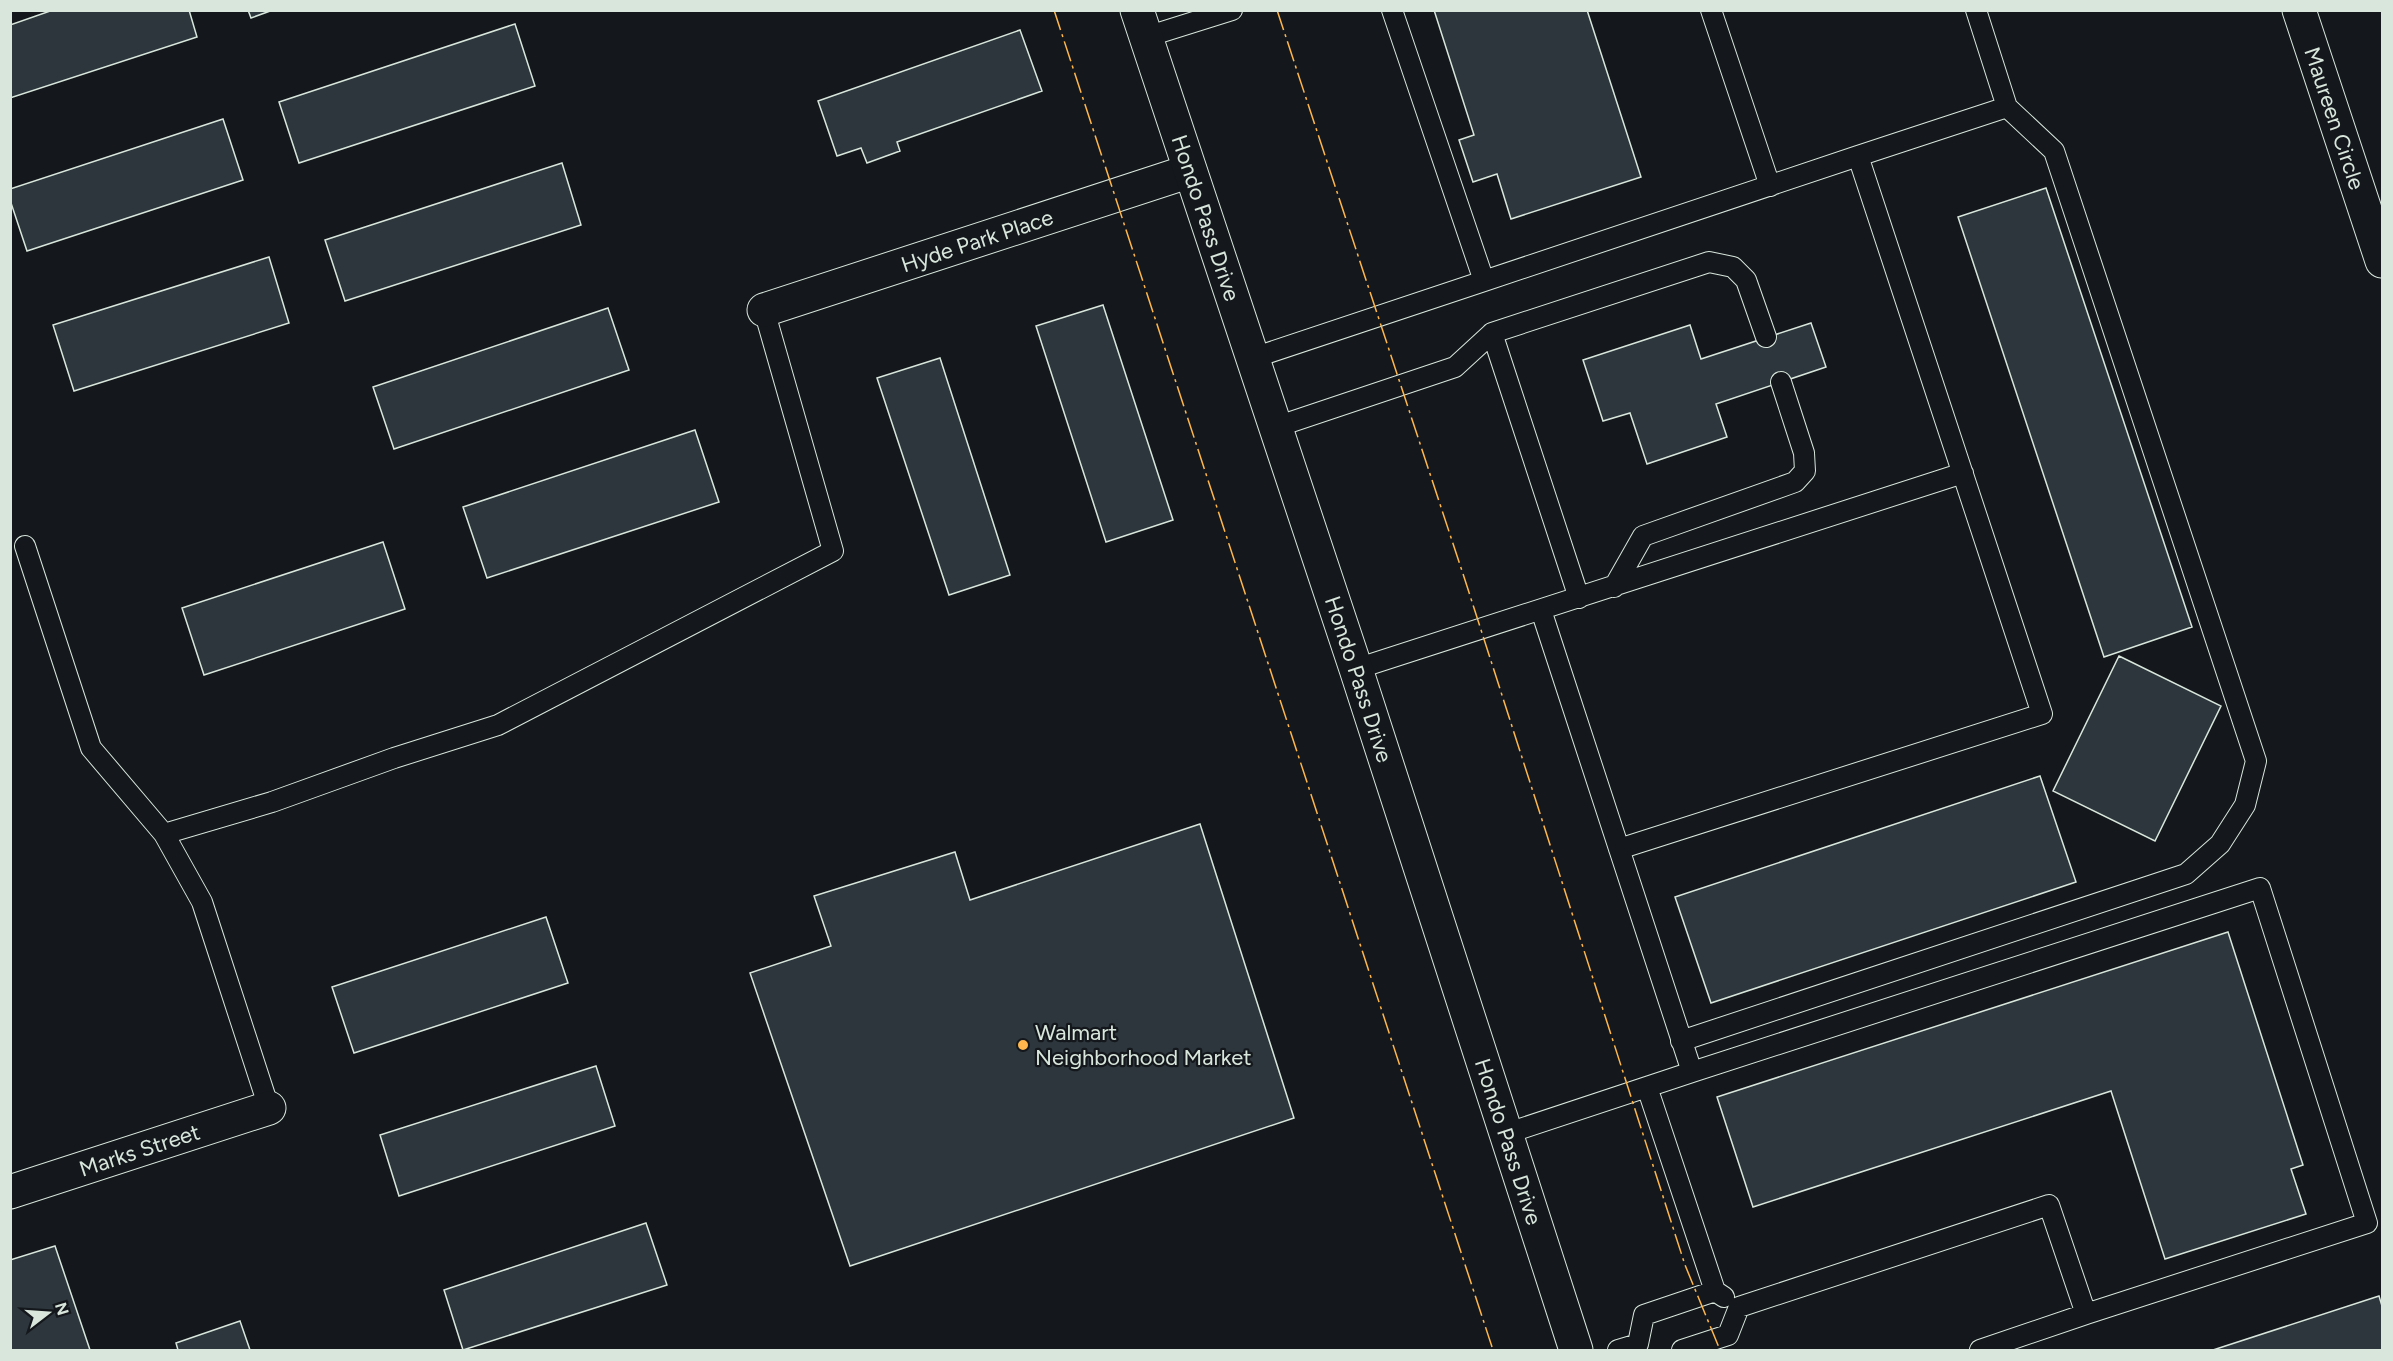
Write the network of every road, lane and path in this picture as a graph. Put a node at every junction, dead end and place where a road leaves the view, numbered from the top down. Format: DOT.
graph roads {
  1 [pos="1232,10"];
  2 [pos="1392,10"];
  3 [pos="1711,10"];
  4 [pos="1976,10"];
  5 [pos="2299,10"];
  6 [pos="1142,24"];
  7 [pos="2007,107"];
  8 [pos="1858,156"];
  9 [pos="1190,171"];
  10 [pos="1770,186"];
  11 [pos="2382,261"];
  12 [pos="1484,281"];
  13 [pos="764,310"];
  14 [pos="1492,333"];
  15 [pos="1766,338"];
  16 [pos="1253,358"];
  17 [pos="1781,382"];
  18 [pos="1276,427"];
  19 [pos="1963,473"];
  20 [pos="25,546"];
  21 [pos="1614,587"];
  22 [pos="1579,598"];
  23 [pos="1541,609"];
  24 [pos="1356,669"];
  25 [pos="164,834"];
  26 [pos="1619,849"];
  27 [pos="1681,1041"];
  28 [pos="1692,1072"];
  29 [pos="1647,1087"];
  30 [pos="269,1108"];
  31 [pos="1505,1134"];
  32 [pos="10,1192"];
  33 [pos="1715,1291"];
  34 [pos="1739,1307"];
  35 [pos="2086,1314"];
  36 [pos="1643,1347"];
  37 [pos="1576,1350"];
  38 [pos="1618,1350"];
  39 [pos="1682,1350"];
  40 [pos="1980,1350"];
  1 -- 6 [label="lane"];
  2 -- 12 [label="lane"];
  3 -- 10 [label="lane"];
  4 -- 7 [label="lane"];
  5 -- 11 [label="main road, Maureen Circle"];
  6 -- 9 [label="main road, Hondo Pass Drive"];
  7 -- 8 [label="lane"];
  7 -- 27 [label="lane"];
  8 -- 10 [label="lane"];
  8 -- 19 [label="lane"];
  9 -- 13 [label="main road, Hyde Park Place"];
  9 -- 16 [label="main road, Hondo Pass Drive"];
  10 -- 12 [label="lane"];
  12 -- 16 [label="lane"];
  13 -- 25 [label="lane"];
  14 -- 15 [label="lane"];
  14 -- 18 [label="lane"];
  14 -- 22 [label="lane"];
  16 -- 18 [label="main road, Hondo Pass Drive"];
  17 -- 21 [label="lane"];
  18 -- 24 [label="main road, Hondo Pass Drive"];
  19 -- 21 [label="lane"];
  19 -- 26 [label="lane"];
  20 -- 25 [label="lane"];
  21 -- 22 [label="lane"];
  22 -- 23 [label="lane"];
  23 -- 24 [label="lane"];
  23 -- 26 [label="lane"];
  24 -- 31 [label="main road, Hondo Pass Drive"];
  25 -- 30 [label="lane"];
  26 -- 27 [label="lane"];
  27 -- 28 [label="lane"];
  28 -- 29 [label="lane"];
  28 -- 35 [label="lane"];
  29 -- 31 [label="lane"];
  29 -- 33 [label="lane"];
  30 -- 32 [label="main road, Marks Street"];
  31 -- 37 [label="main road, Hondo Pass Drive"];
  33 -- 34 [label="lane"];
  33 -- 36 [label="lane"];
  34 -- 35 [label="lane"];
  34 -- 39 [label="lane"];
  35 -- 40 [label="lane"];
  36 -- 38 [label="lane"];
}
